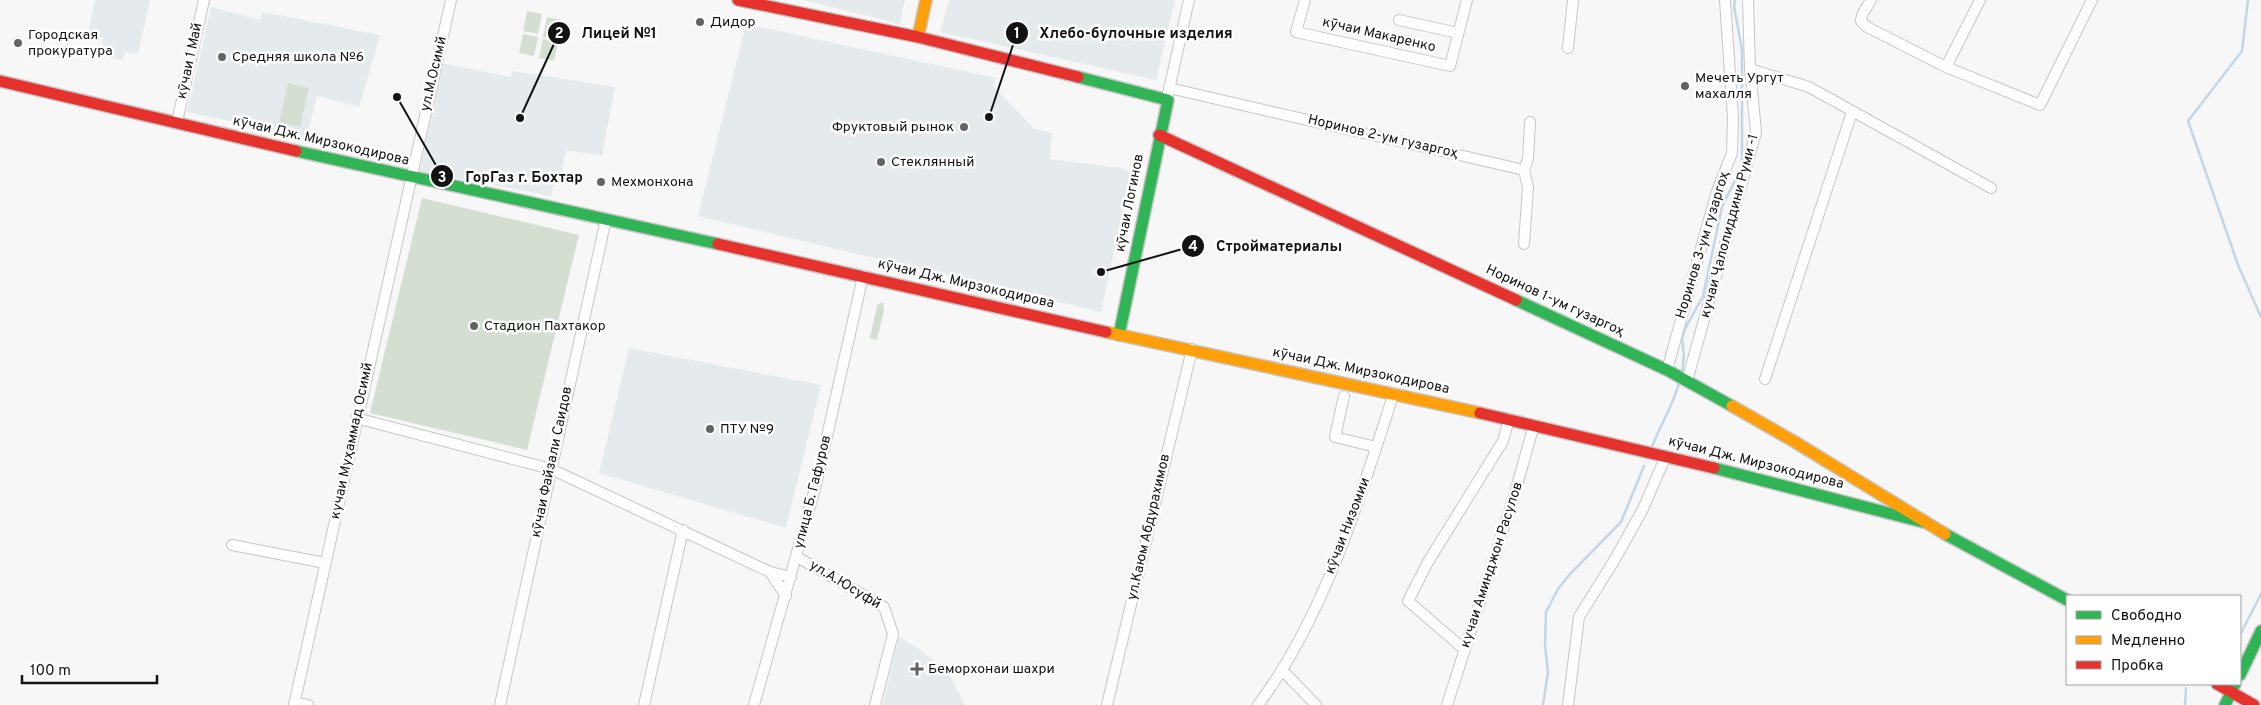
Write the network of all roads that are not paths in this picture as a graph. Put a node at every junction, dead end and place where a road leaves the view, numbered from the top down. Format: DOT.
graph roads {
  1 [pos="204,0"];
  2 [pos="451,0"];
  3 [pos="738,0"];
  4 [pos="926,0"];
  5 [pos="1189,0"];
  6 [pos="1305,0"];
  7 [pos="1467,0"];
  8 [pos="1573,0"];
  9 [pos="1725,0"];
  10 [pos="1748,0"];
  11 [pos="1871,0"];
  12 [pos="1980,0"];
  13 [pos="2092,0"];
  14 [pos="1400,20"];
  15 [pos="1458,33"];
  16 [pos="918,37"];
  17 [pos="1568,48"];
  18 [pos="1946,67"];
  19 [pos="1750,69"];
  20 [pos="0,80"];
  21 [pos="1169,88"];
  22 [pos="1168,100"];
  23 [pos="1852,112"];
  24 [pos="176,122"];
  25 [pos="1530,122"];
  26 [pos="1159,135"];
  27 [pos="1524,170"];
  28 [pos="411,177"];
  29 [pos="1990,188"];
  30 [pos="606,219"];
  31 [pos="1524,244"];
  32 [pos="863,276"];
  33 [pos="1119,335"];
  34 [pos="1192,349"];
  35 [pos="1678,376"];
  36 [pos="1765,379"];
  37 [pos="1394,393"];
  38 [pos="1344,396"];
  39 [pos="356,418"];
  40 [pos="1509,419"];
  41 [pos="1534,425"];
  42 [pos="1376,447"];
  43 [pos="1666,456"];
  44 [pos="551,469"];
  45 [pos="1923,522"];
  46 [pos="683,530"];
  47 [pos="232,545"];
  48 [pos="797,557"];
  49 [pos="325,563"];
  50 [pos="770,572"];
  51 [pos="791,577"];
  52 [pos="786,596"];
  53 [pos="2066,599"];
  54 [pos="2261,632"];
  55 [pos="1465,650"];
  56 [pos="1282,670"];
  57 [pos="2241,672"];
  58 [pos="2233,688"];
  59 [pos="294,703"];
  60 [pos="308,705"];
  61 [pos="500,705"];
  62 [pos="644,705"];
  63 [pos="754,705"];
  64 [pos="875,705"];
  65 [pos="1107,705"];
  66 [pos="1258,705"];
  67 [pos="1316,705"];
  68 [pos="1447,705"];
  69 [pos="1568,705"];
  70 [pos="2225,705"];
  71 [pos="2254,705"];
  1 -- 24 [label="street, кӯчаи 1 Май"];
  2 -- 28 [label="street, ул.М.Осимй"];
  3 -- 16 [label="street"];
  4 -- 16 [label="street"];
  5 -- 21 [label="street"];
  6 -- 15 [label="street, кӯчаи Макаренко"];
  7 -- 15 [label="street, кӯчаи Макаренко"];
  8 -- 17 [label="street"];
  9 -- 35 [label="street, Норинов 3-ум гузаргоҳ"];
  10 -- 19 [label="street, кучаи Ҷалолиддини Руми -1"];
  11 -- 18 [label="street"];
  12 -- 18 [label="street"];
  13 -- 18 [label="street"];
  14 -- 15 [label="street"];
  16 -- 22 [label="street"];
  19 -- 23 [label="street"];
  19 -- 35 [label="street, кучаи Ҷалолиддини Руми -1"];
  20 -- 24 [label="street, кӯчаи Дж. Мирзокодирова"];
  21 -- 22 [label="street"];
  21 -- 27 [label="street, Норинов 2-ум гузаргоҳ"];
  22 -- 26 [label="street"];
  23 -- 29 [label="street"];
  23 -- 36 [label="street"];
  24 -- 28 [label="street, кӯчаи Дж. Мирзокодирова"];
  25 -- 27 [label="street"];
  26 -- 33 [label="street, кӯчаи Логинов"];
  26 -- 35 [label="street, Норинов 1-ум гузаргоҳ"];
  27 -- 31 [label="street"];
  28 -- 30 [label="street, кӯчаи Дж. Мирзокодирова"];
  28 -- 39 [label="street, кучаи Муҳаммад Осимй"];
  30 -- 32 [label="street, кӯчаи Дж. Мирзокодирова"];
  30 -- 44 [label="street, кӯчаи Файзали Саидов"];
  32 -- 33 [label="street, кӯчаи Дж. Мирзокодирова"];
  32 -- 48 [label="street, улица Б. Гафуров"];
  33 -- 34 [label="street, кӯчаи Дж. Мирзокодирова"];
  34 -- 37 [label="street, кӯчаи Дж. Мирзокодирова"];
  34 -- 65 [label="street, ул.Каюм Абдурахимов"];
  35 -- 45 [label="street, Норинов 1-ум гузаргоҳ"];
  37 -- 40 [label="street, кӯчаи Дж. Мирзокодирова"];
  37 -- 42 [label="street, кӯчаи Низомии"];
  38 -- 42 [label="street"];
  39 -- 44 [label="street"];
  39 -- 49 [label="street, кучаи Муҳаммад Осимй"];
  40 -- 41 [label="street, кӯчаи Дж. Мирзокодирова"];
  40 -- 55 [label="street"];
  41 -- 43 [label="street, кӯчаи Дж. Мирзокодирова"];
  41 -- 55 [label="street, кучаи Аминджон Расулов"];
  42 -- 56 [label="street, кӯчаи Низомии"];
  43 -- 45 [label="street, кӯчаи Дж. Мирзокодирова"];
  43 -- 69 [label="street"];
  44 -- 46 [label="street"];
  44 -- 61 [label="street, кӯчаи Файзали Саидов"];
  45 -- 53 [label="street"];
  46 -- 50 [label="street"];
  46 -- 62 [label="street"];
  47 -- 49 [label="street"];
  48 -- 51 [label="street, улица Б. Гафуров"];
  48 -- 64 [label="street, ул.А.Юсуфй"];
  49 -- 59 [label="street, кучаи Муҳаммад Осимй"];
  50 -- 51 [label="street"];
  50 -- 52 [label="street"];
  51 -- 52 [label="street, улица Б. Гафуров"];
  52 -- 63 [label="street, улица Б. Гафуров"];
  54 -- 57 [label="street"];
  55 -- 68 [label="street, кучаи Аминджон Расулов"];
  56 -- 66 [label="street, кӯчаи Низомии"];
  56 -- 67 [label="street"];
  58 -- 70 [label="street"];
  58 -- 71 [label="street"];
  59 -- 60 [label="street"];
}
